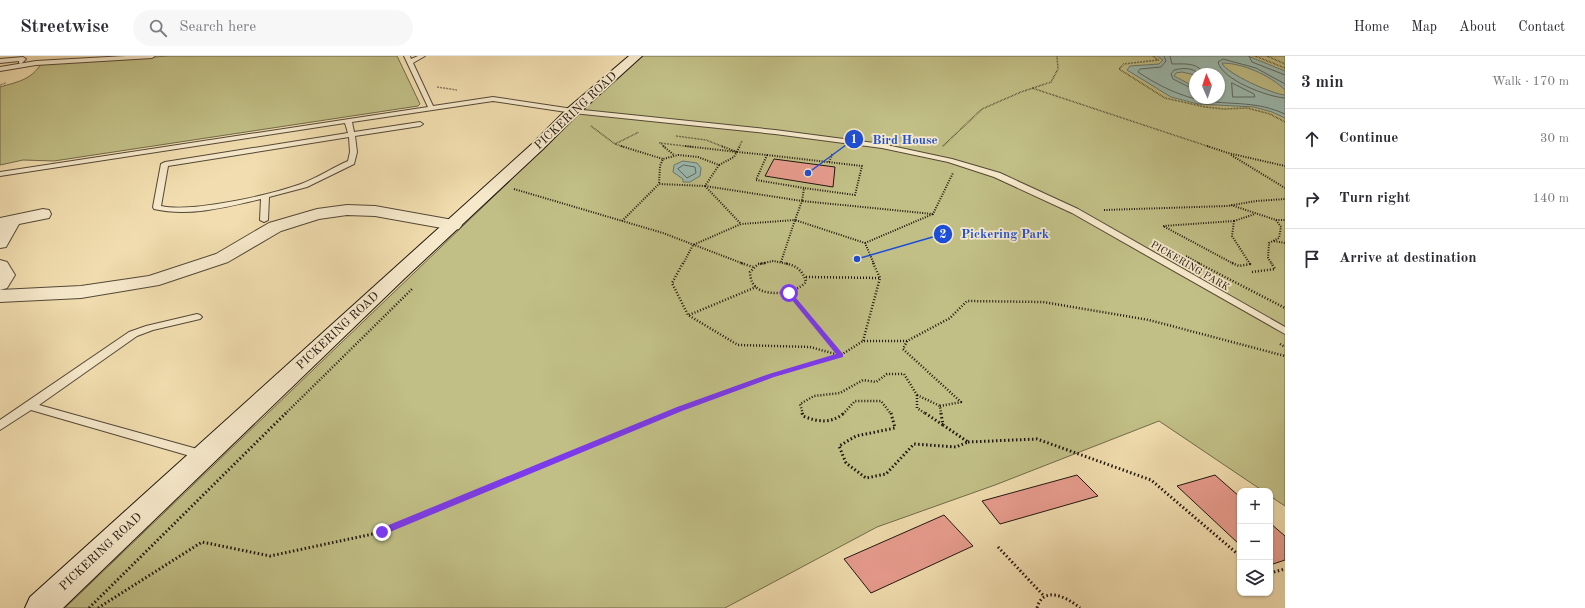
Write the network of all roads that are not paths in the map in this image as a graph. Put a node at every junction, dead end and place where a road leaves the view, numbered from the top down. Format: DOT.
graph roads {
  1 [pos="152,56"];
  2 [pos="407,56"];
  3 [pos="636,56"];
  4 [pos="420,57"];
  5 [pos="0,61"];
  6 [pos="410,62"];
  7 [pos="19,65"];
  8 [pos="0,69"];
  9 [pos="431,108"];
  10 [pos="573,111"];
  11 [pos="348,121"];
  12 [pos="420,124"];
  13 [pos="351,135"];
  14 [pos="0,174"];
  15 [pos="265,196"];
  16 [pos="43,214"];
  17 [pos="264,220"];
  18 [pos="6,222"];
  19 [pos="453,225"];
  20 [pos="0,243"];
  21 [pos="0,266"];
  22 [pos="0,284"];
  23 [pos="0,296"];
  24 [pos="197,317"];
  25 [pos="1285,331"];
  26 [pos="30,406"];
  27 [pos="0,426"];
  28 [pos="204,455"];
  29 [pos="41,608"];
  1 -- 7 [label="lane"];
  2 -- 6 [label="lane"];
  3 -- 10 [label="street, PICKERING ROAD"];
  4 -- 6 [label="lane"];
  5 -- 7 [label="lane"];
  6 -- 9 [label="lane"];
  7 -- 8 [label="lane"];
  9 -- 10 [label="lane, PICKERING PARK"];
  9 -- 11 [label="lane, PICKERING PARK"];
  10 -- 19 [label="street, PICKERING ROAD"];
  10 -- 25 [label="lane, PICKERING PARK"];
  11 -- 13 [label="lane"];
  11 -- 14 [label="lane, PICKERING PARK"];
  12 -- 13 [label="lane"];
  13 -- 15 [label="lane"];
  13 -- 15 [label="lane"];
  15 -- 17 [label="lane"];
  16 -- 18 [label="street"];
  18 -- 20 [label="street"];
  19 -- 23 [label="street"];
  19 -- 28 [label="street, PICKERING ROAD"];
  21 -- 22 [label="street"];
  24 -- 26 [label="lane"];
  26 -- 27 [label="lane"];
  26 -- 28 [label="lane"];
  28 -- 29 [label="street, PICKERING ROAD"];
}
